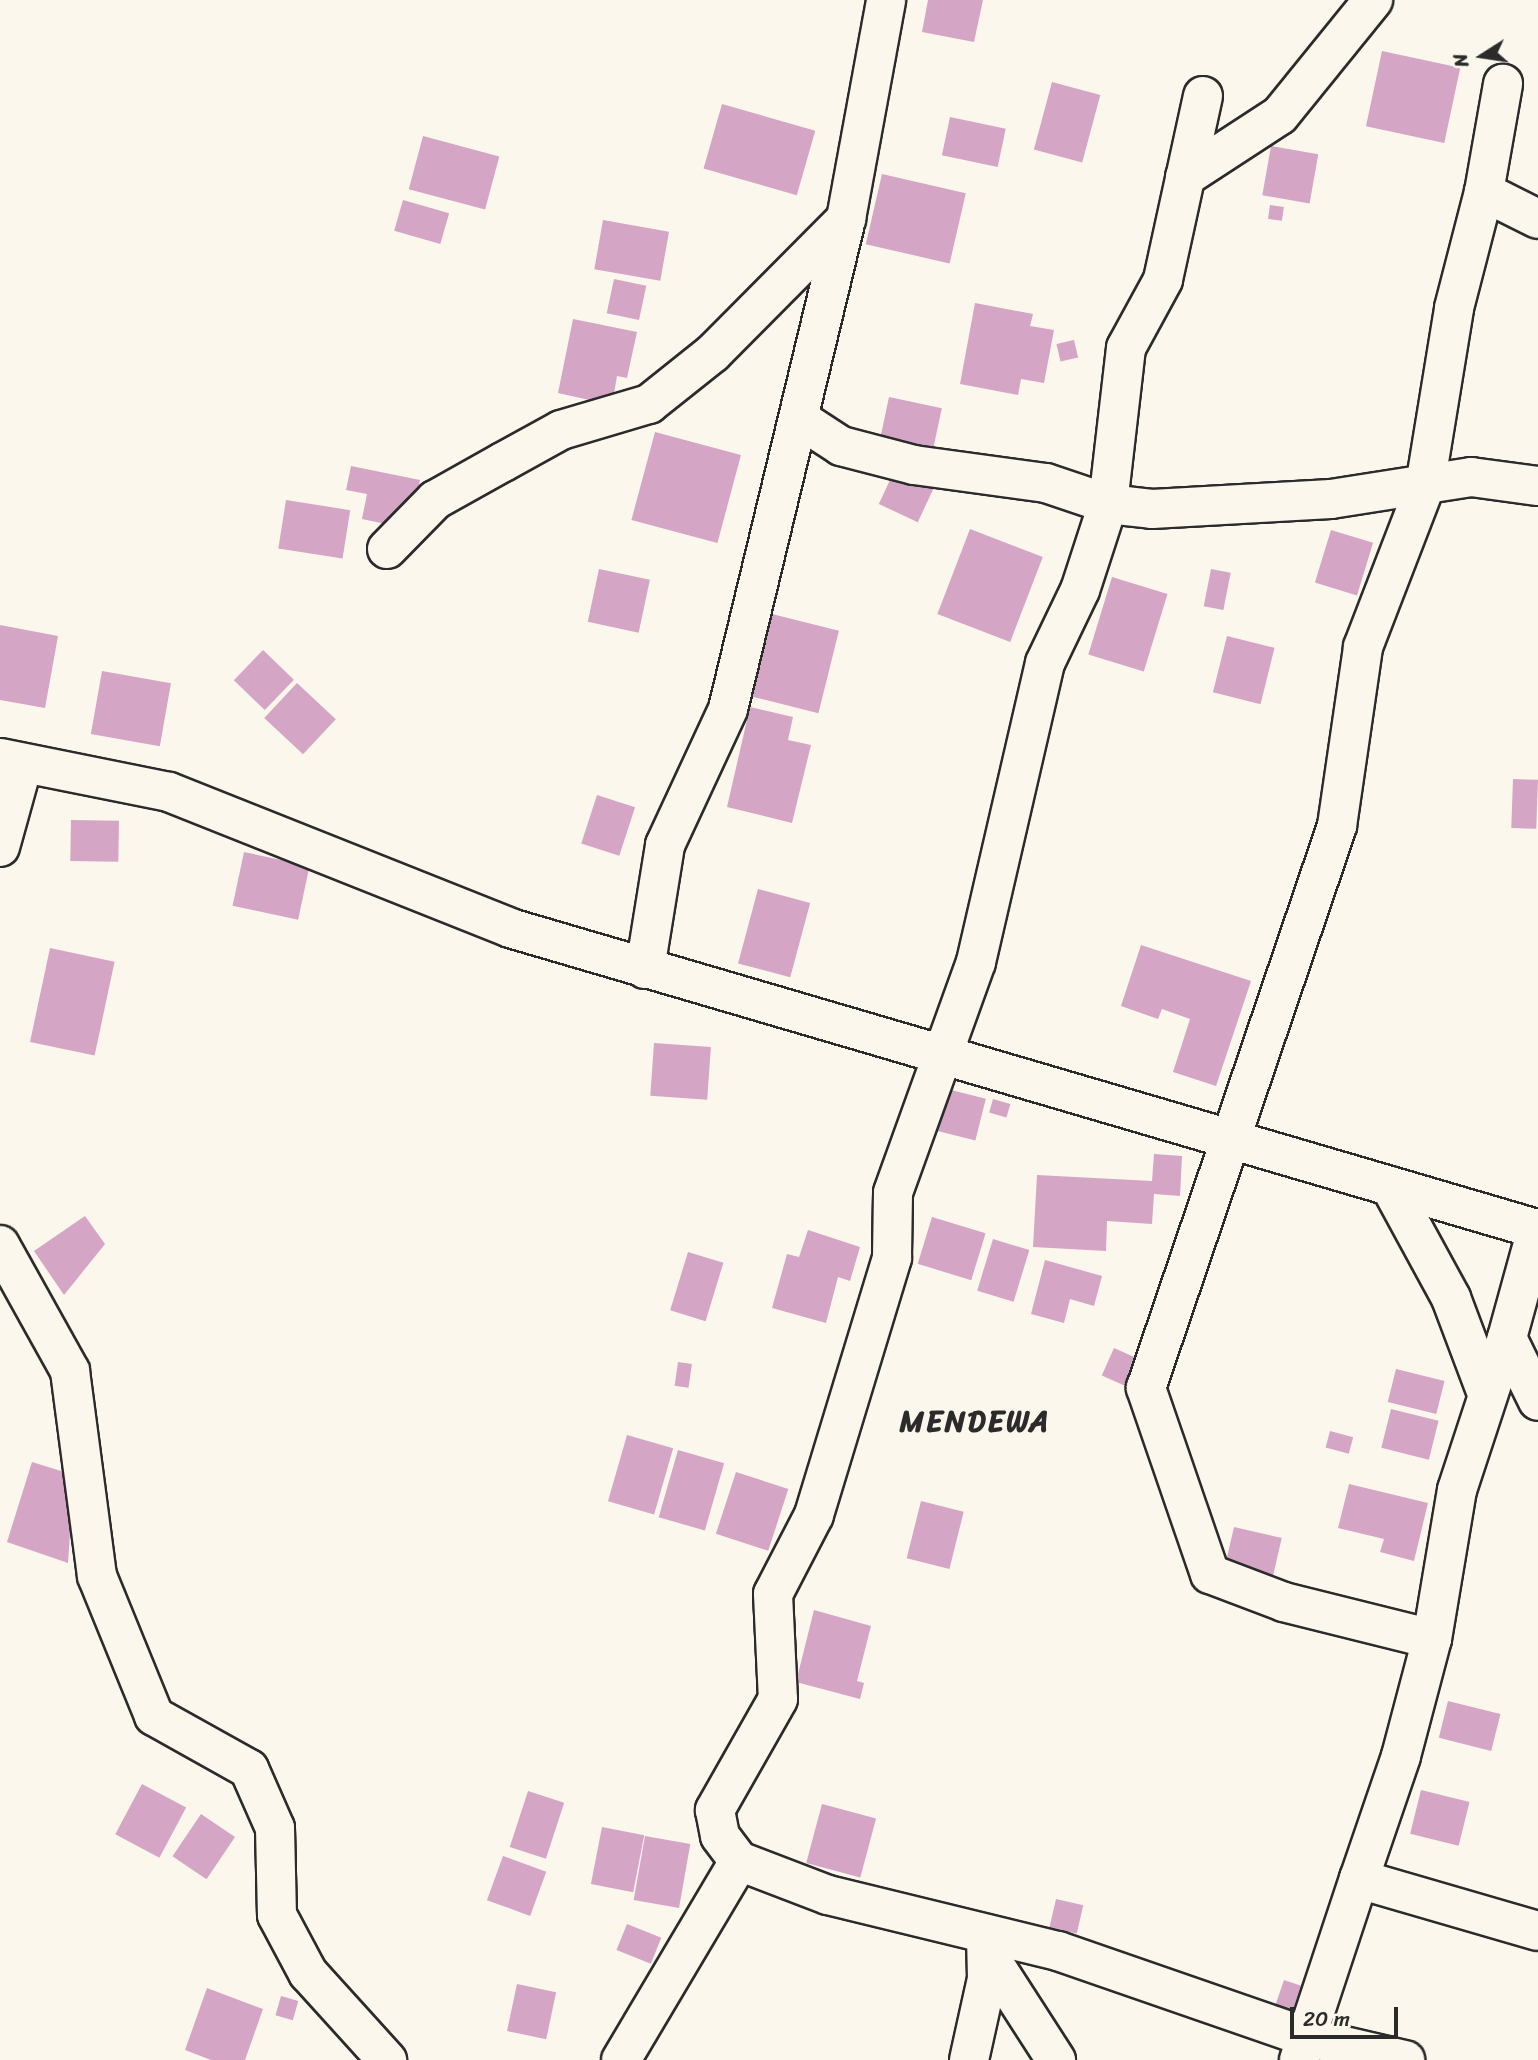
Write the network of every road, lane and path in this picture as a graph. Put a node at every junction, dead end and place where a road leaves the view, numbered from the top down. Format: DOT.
graph roads {
  1 [pos="886,0"];
  2 [pos="1373,0"];
  3 [pos="1503,84"];
  4 [pos="1203,96"];
  5 [pos="1185,177"];
  6 [pos="1484,192"];
  7 [pos="846,219"];
  8 [pos="1538,219"];
  9 [pos="801,420"];
  10 [pos="1538,485"];
  11 [pos="1425,486"];
  12 [pos="1108,504"];
  13 [pos="387,549"];
  14 [pos="11,761"];
  15 [pos="0,847"];
  16 [pos="645,969"];
  17 [pos="942,1055"];
  18 [pos="1234,1141"];
  19 [pos="1390,1186"];
  20 [pos="1538,1229"];
  21 [pos="0,1245"];
  22 [pos="1507,1338"];
  23 [pos="1487,1394"];
  24 [pos="1538,1401"];
  25 [pos="1432,1639"];
  26 [pos="739,1861"];
  27 [pos="1359,1879"];
  28 [pos="1538,1931"];
  29 [pos="987,1945"];
  30 [pos="1303,2049"];
  31 [pos="387,2060"];
  32 [pos="621,2060"];
  33 [pos="970,2060"];
  34 [pos="1056,2060"];
  35 [pos="1405,2060"];
  1 -- 7 [label="street"];
  2 -- 5 [label="street"];
  3 -- 6 [label="street"];
  4 -- 5 [label="street"];
  5 -- 12 [label="street"];
  6 -- 8 [label="street"];
  6 -- 11 [label="street"];
  7 -- 9 [label="street"];
  7 -- 13 [label="street"];
  9 -- 12 [label="street"];
  9 -- 16 [label="street"];
  10 -- 11 [label="street"];
  11 -- 12 [label="street"];
  11 -- 18 [label="street"];
  12 -- 17 [label="street"];
  14 -- 15 [label="street"];
  14 -- 16 [label="street"];
  16 -- 17 [label="street"];
  17 -- 18 [label="street"];
  17 -- 26 [label="street"];
  18 -- 19 [label="street"];
  18 -- 25 [label="street"];
  19 -- 20 [label="street"];
  19 -- 23 [label="street"];
  20 -- 22 [label="street"];
  21 -- 31 [label="street"];
  22 -- 23 [label="street"];
  22 -- 24 [label="street"];
  23 -- 25 [label="street"];
  25 -- 27 [label="street"];
  26 -- 29 [label="street"];
  26 -- 32 [label="street"];
  27 -- 28 [label="street"];
  27 -- 30 [label="street"];
  29 -- 30 [label="street"];
  29 -- 33 [label="street"];
  29 -- 34 [label="street"];
  30 -- 35 [label="street"];
}
